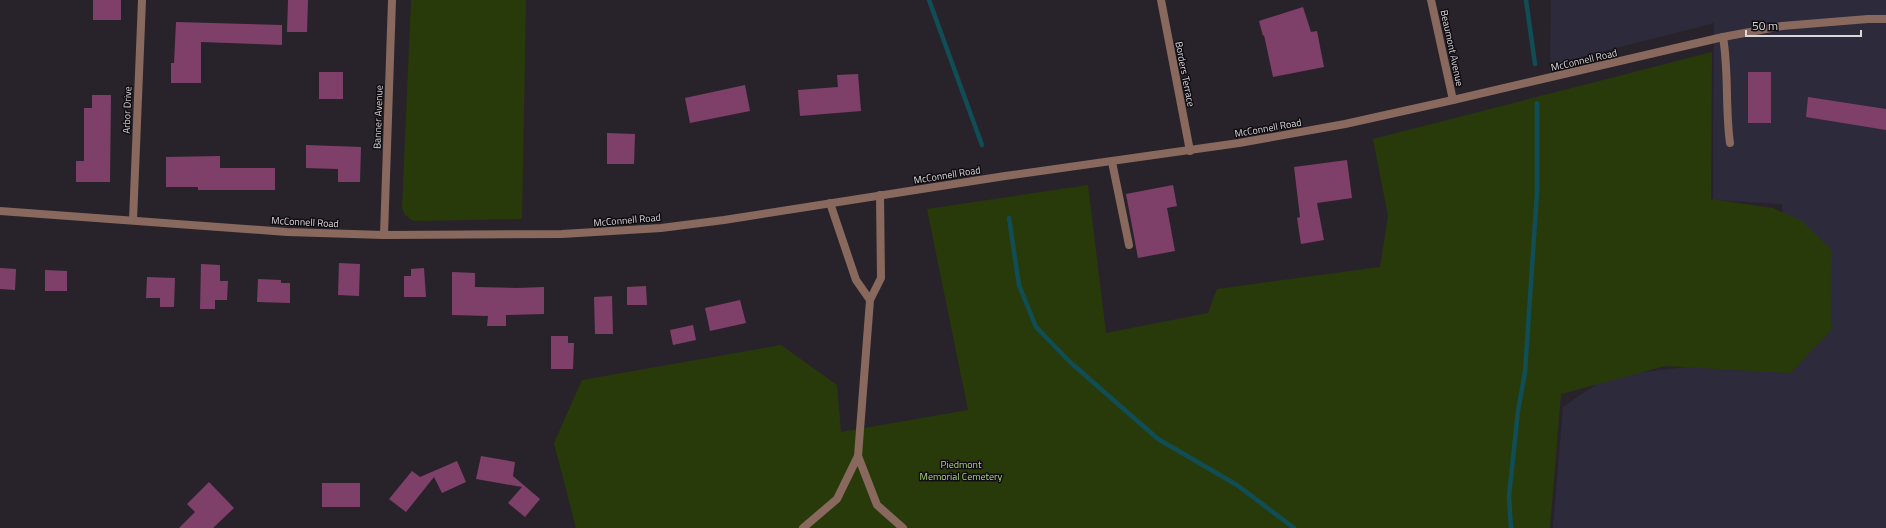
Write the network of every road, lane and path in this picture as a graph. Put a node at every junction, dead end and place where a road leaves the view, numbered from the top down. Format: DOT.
graph roads {
  1 [pos="142,0"];
  2 [pos="392,0"];
  3 [pos="1160,0"];
  4 [pos="1431,0"];
  5 [pos="1886,19"];
  6 [pos="1723,37"];
  7 [pos="1453,100"];
  8 [pos="1730,143"];
  9 [pos="1190,151"];
  10 [pos="1112,162"];
  11 [pos="880,195"];
  12 [pos="830,203"];
  13 [pos="0,211"];
  14 [pos="133,220"];
  15 [pos="384,235"];
  16 [pos="1129,245"];
  17 [pos="870,300"];
  18 [pos="858,456"];
  19 [pos="804,528"];
  20 [pos="903,528"];
  1 -- 14 [label="street, Arbor Drive"];
  2 -- 15 [label="street, Banner Avenue"];
  3 -- 9 [label="street, Borders Terrace"];
  4 -- 7 [label="street, Beaumont Avenue"];
  5 -- 6 [label="street, McConnell Road"];
  6 -- 7 [label="street, McConnell Road"];
  6 -- 8 [label="street"];
  7 -- 9 [label="street, McConnell Road"];
  9 -- 10 [label="street, McConnell Road"];
  10 -- 11 [label="street, McConnell Road"];
  10 -- 16 [label="street"];
  11 -- 12 [label="street, McConnell Road"];
  11 -- 17 [label="street"];
  12 -- 15 [label="street, McConnell Road"];
  12 -- 17 [label="street"];
  13 -- 14 [label="street, McConnell Road"];
  14 -- 15 [label="street, McConnell Road"];
  17 -- 18 [label="street"];
  18 -- 19 [label="street"];
  18 -- 20 [label="street"];
}
